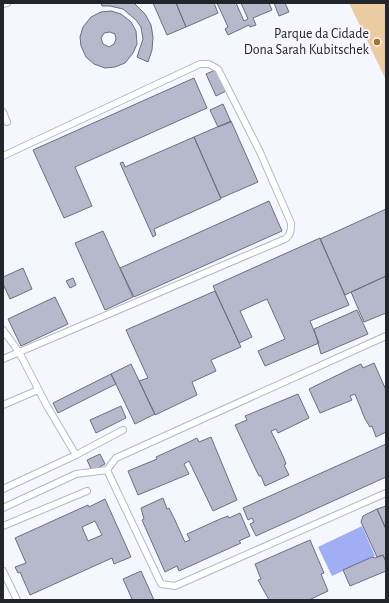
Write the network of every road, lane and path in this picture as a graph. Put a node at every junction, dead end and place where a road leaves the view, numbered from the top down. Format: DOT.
graph roads {
  1 [pos="7,3"];
  2 [pos="3,4"];
  3 [pos="3,112"];
  4 [pos="7,122"];
  5 [pos="3,156"];
  6 [pos="3,330"];
  7 [pos="386,336"];
  8 [pos="19,352"];
  9 [pos="3,359"];
  10 [pos="38,390"];
  11 [pos="3,405"];
  12 [pos="123,430"];
  13 [pos="76,455"];
  14 [pos="107,470"];
  15 [pos="3,489"];
  16 [pos="87,491"];
  17 [pos="386,493"];
  18 [pos="3,508"];
  19 [pos="3,526"];
  20 [pos="3,571"];
  21 [pos="17,600"];
  1 -- 2 [label="lane"];
  3 -- 4 [label="lane"];
  5 -- 8 [label="lane"];
  6 -- 8 [label="lane"];
  7 -- 14 [label="lane"];
  8 -- 9 [label="lane"];
  8 -- 10 [label="lane"];
  10 -- 11 [label="lane"];
  10 -- 13 [label="lane"];
  12 -- 13 [label="lane"];
  13 -- 15 [label="lane"];
  14 -- 17 [label="lane"];
  14 -- 18 [label="lane"];
  16 -- 19 [label="lane"];
  20 -- 21 [label="lane"];
}
